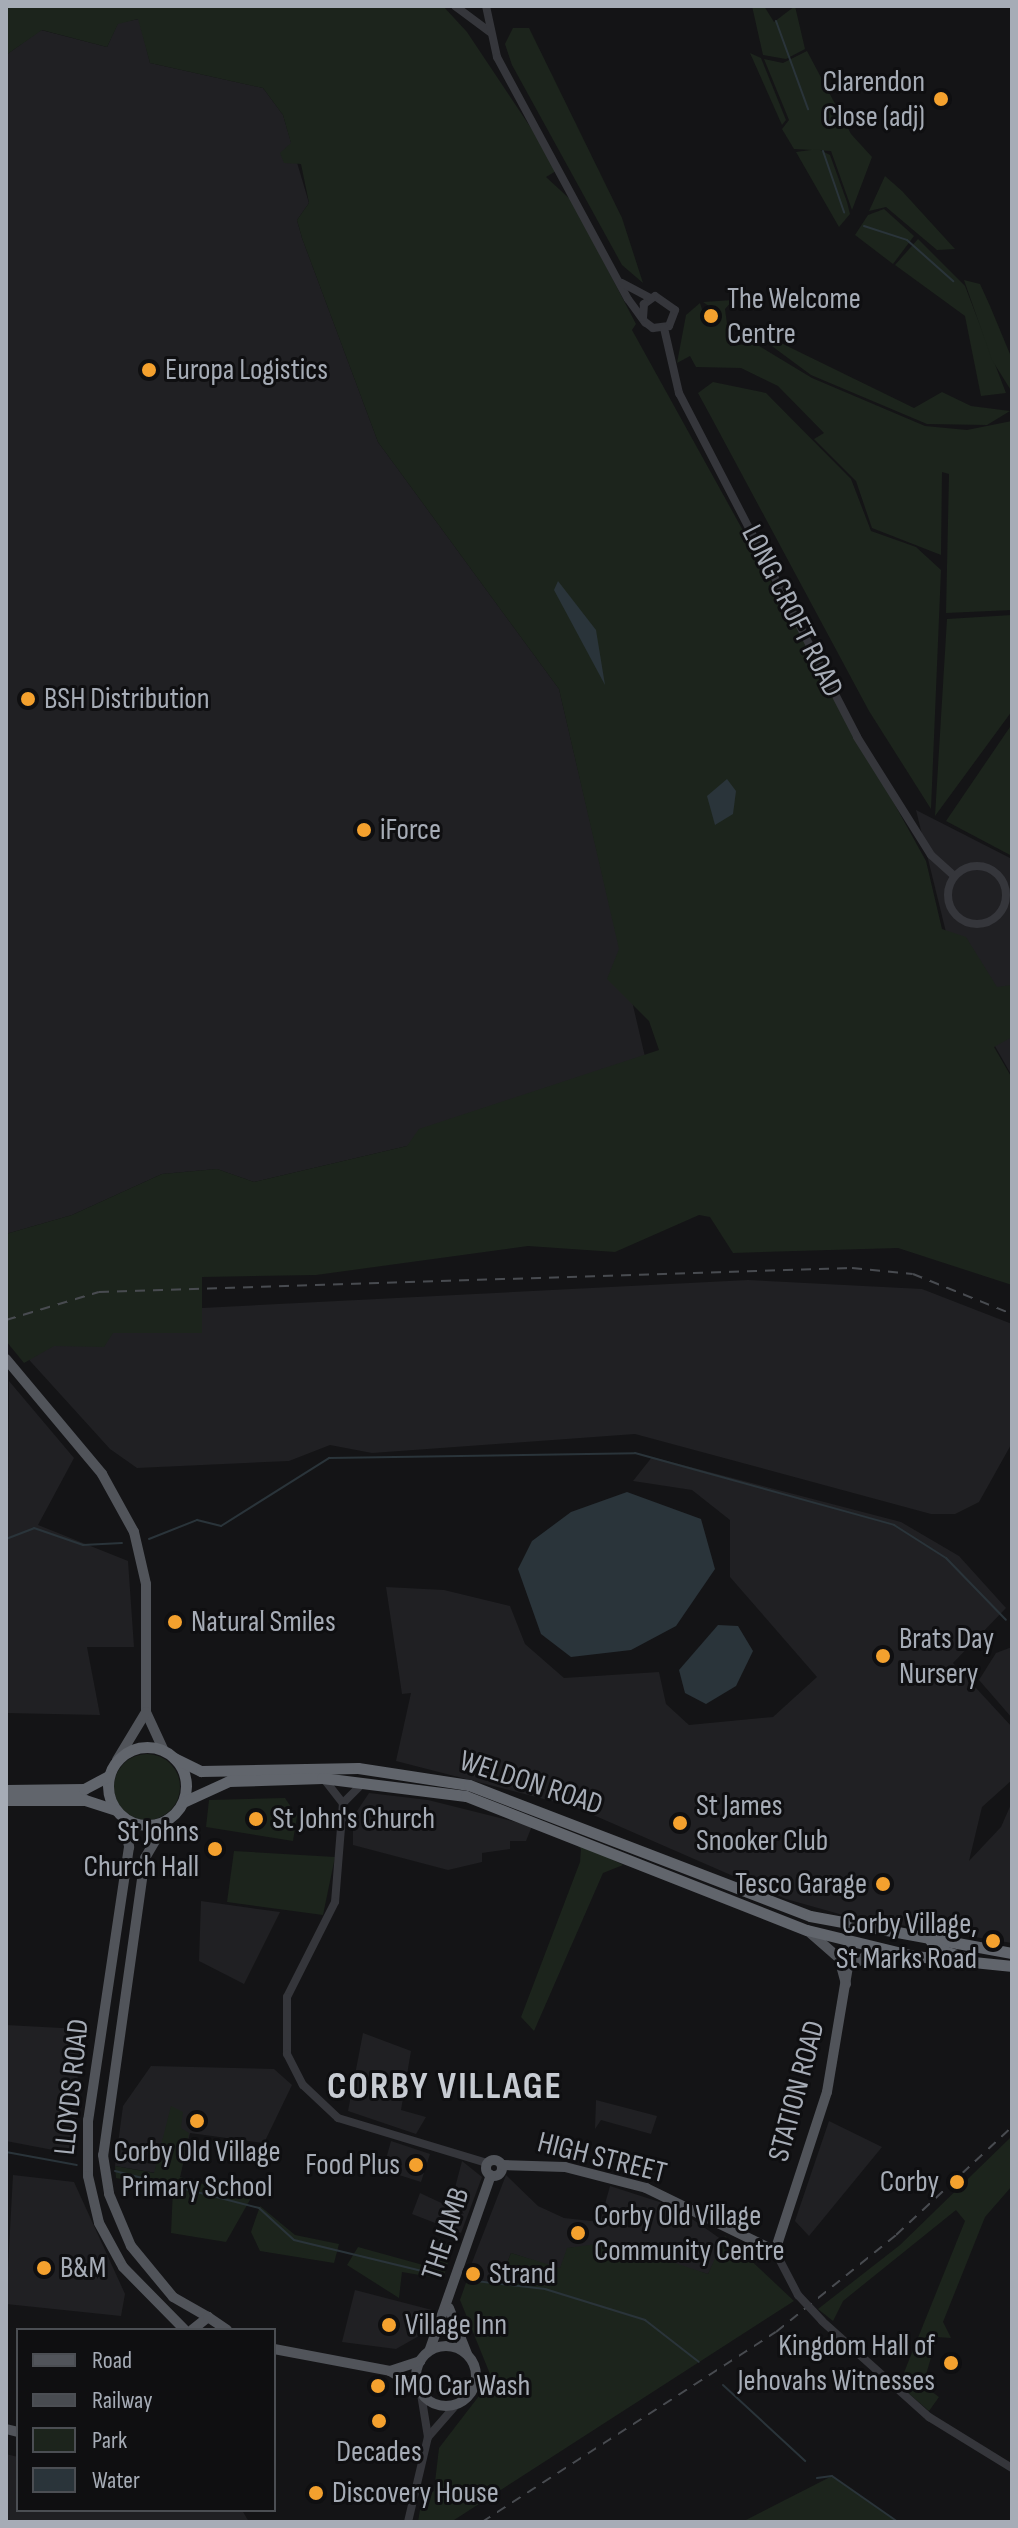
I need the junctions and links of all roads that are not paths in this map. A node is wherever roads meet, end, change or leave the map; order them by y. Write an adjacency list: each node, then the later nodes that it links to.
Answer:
1 (455, 6): 3 (street)
2 (485, 6): 3 (street); 4 (street)
3 (470, 13): 4 (street)
4 (490, 32): 5 (street)
5 (622, 283): 6 (street); 7 (street)
6 (650, 298): 7 (street); 8 (street, LONG CROFT ROAD)
7 (643, 318): 8 (street)
8 (664, 328): 9 (street, LONG CROFT ROAD)
9 (954, 876): 10 (street); 10 (street)
10 (1009, 891)
11 (6, 1359): 12 (main road)
12 (146, 1712): 13 (main road); 14 (main road)
13 (169, 1754): 14 (highway); 20 (highway); 24 (highway, WELDON ROAD)
14 (117, 1760): 15 (highway)
15 (108, 1776): 18 (highway); 22 (highway)
16 (322, 1778): 17 (highway, WELDON ROAD); 20 (highway, WELDON ROAD); 21 (street)
17 (369, 1781): 21 (street); 25 (highway, WELDON ROAD)
18 (6, 1790)
19 (6, 1800): 22 (highway)
20 (183, 1802): 23 (highway)
21 (343, 1803): 35 (street)
22 (119, 1814): 23 (highway); 41 (main road, LLOYDS ROAD)
23 (168, 1819): 40 (main road, LLOYDS ROAD)
24 (810, 1916): 26 (highway, WELDON ROAD); 27 (highway)
25 (807, 1930): 27 (highway, WELDON ROAD); 34 (main road, STATION ROAD)
26 (929, 1938): 29 (highway, WELDON ROAD); 30 (highway); 31 (highway)
27 (852, 1943): 28 (highway, WELDON ROAD); 32 (main road, STATION ROAD)
28 (876, 1949): 30 (highway, WELDON ROAD); 32 (main road)
29 (1012, 1953)
30 (914, 1956): 31 (highway, WELDON ROAD)
31 (963, 1957): 33 (highway)
32 (854, 1964): 34 (main road, STATION ROAD)
33 (1012, 1966)
34 (847, 1990): 38 (main road, STATION ROAD)
35 (487, 2163): 36 (main road, HIGH STREET); 37 (main road)
36 (502, 2165): 37 (main road); 38 (main road, HIGH STREET)
37 (491, 2175): 39 (main road, THE JAMB)
38 (775, 2251): 52 (street, bridge)
39 (449, 2308): 45 (main road, THE JAMB); 46 (main road, THE JAMB)
40 (208, 2317): 42 (main road); 43 (main road, LLOYDS ROAD)
41 (183, 2328)
42 (194, 2328)
43 (224, 2328)
44 (276, 2349): 48 (main road)
45 (428, 2351): 46 (main road); 47 (main road)
46 (467, 2354): 50 (main road)
47 (420, 2361): 48 (main road); 49 (main road)
48 (390, 2371): 49 (main road)
49 (420, 2391): 50 (main road); 51 (street)
50 (456, 2405): 51 (street)
51 (428, 2437): 53 (street)
52 (1012, 2468)
53 (408, 2522)

